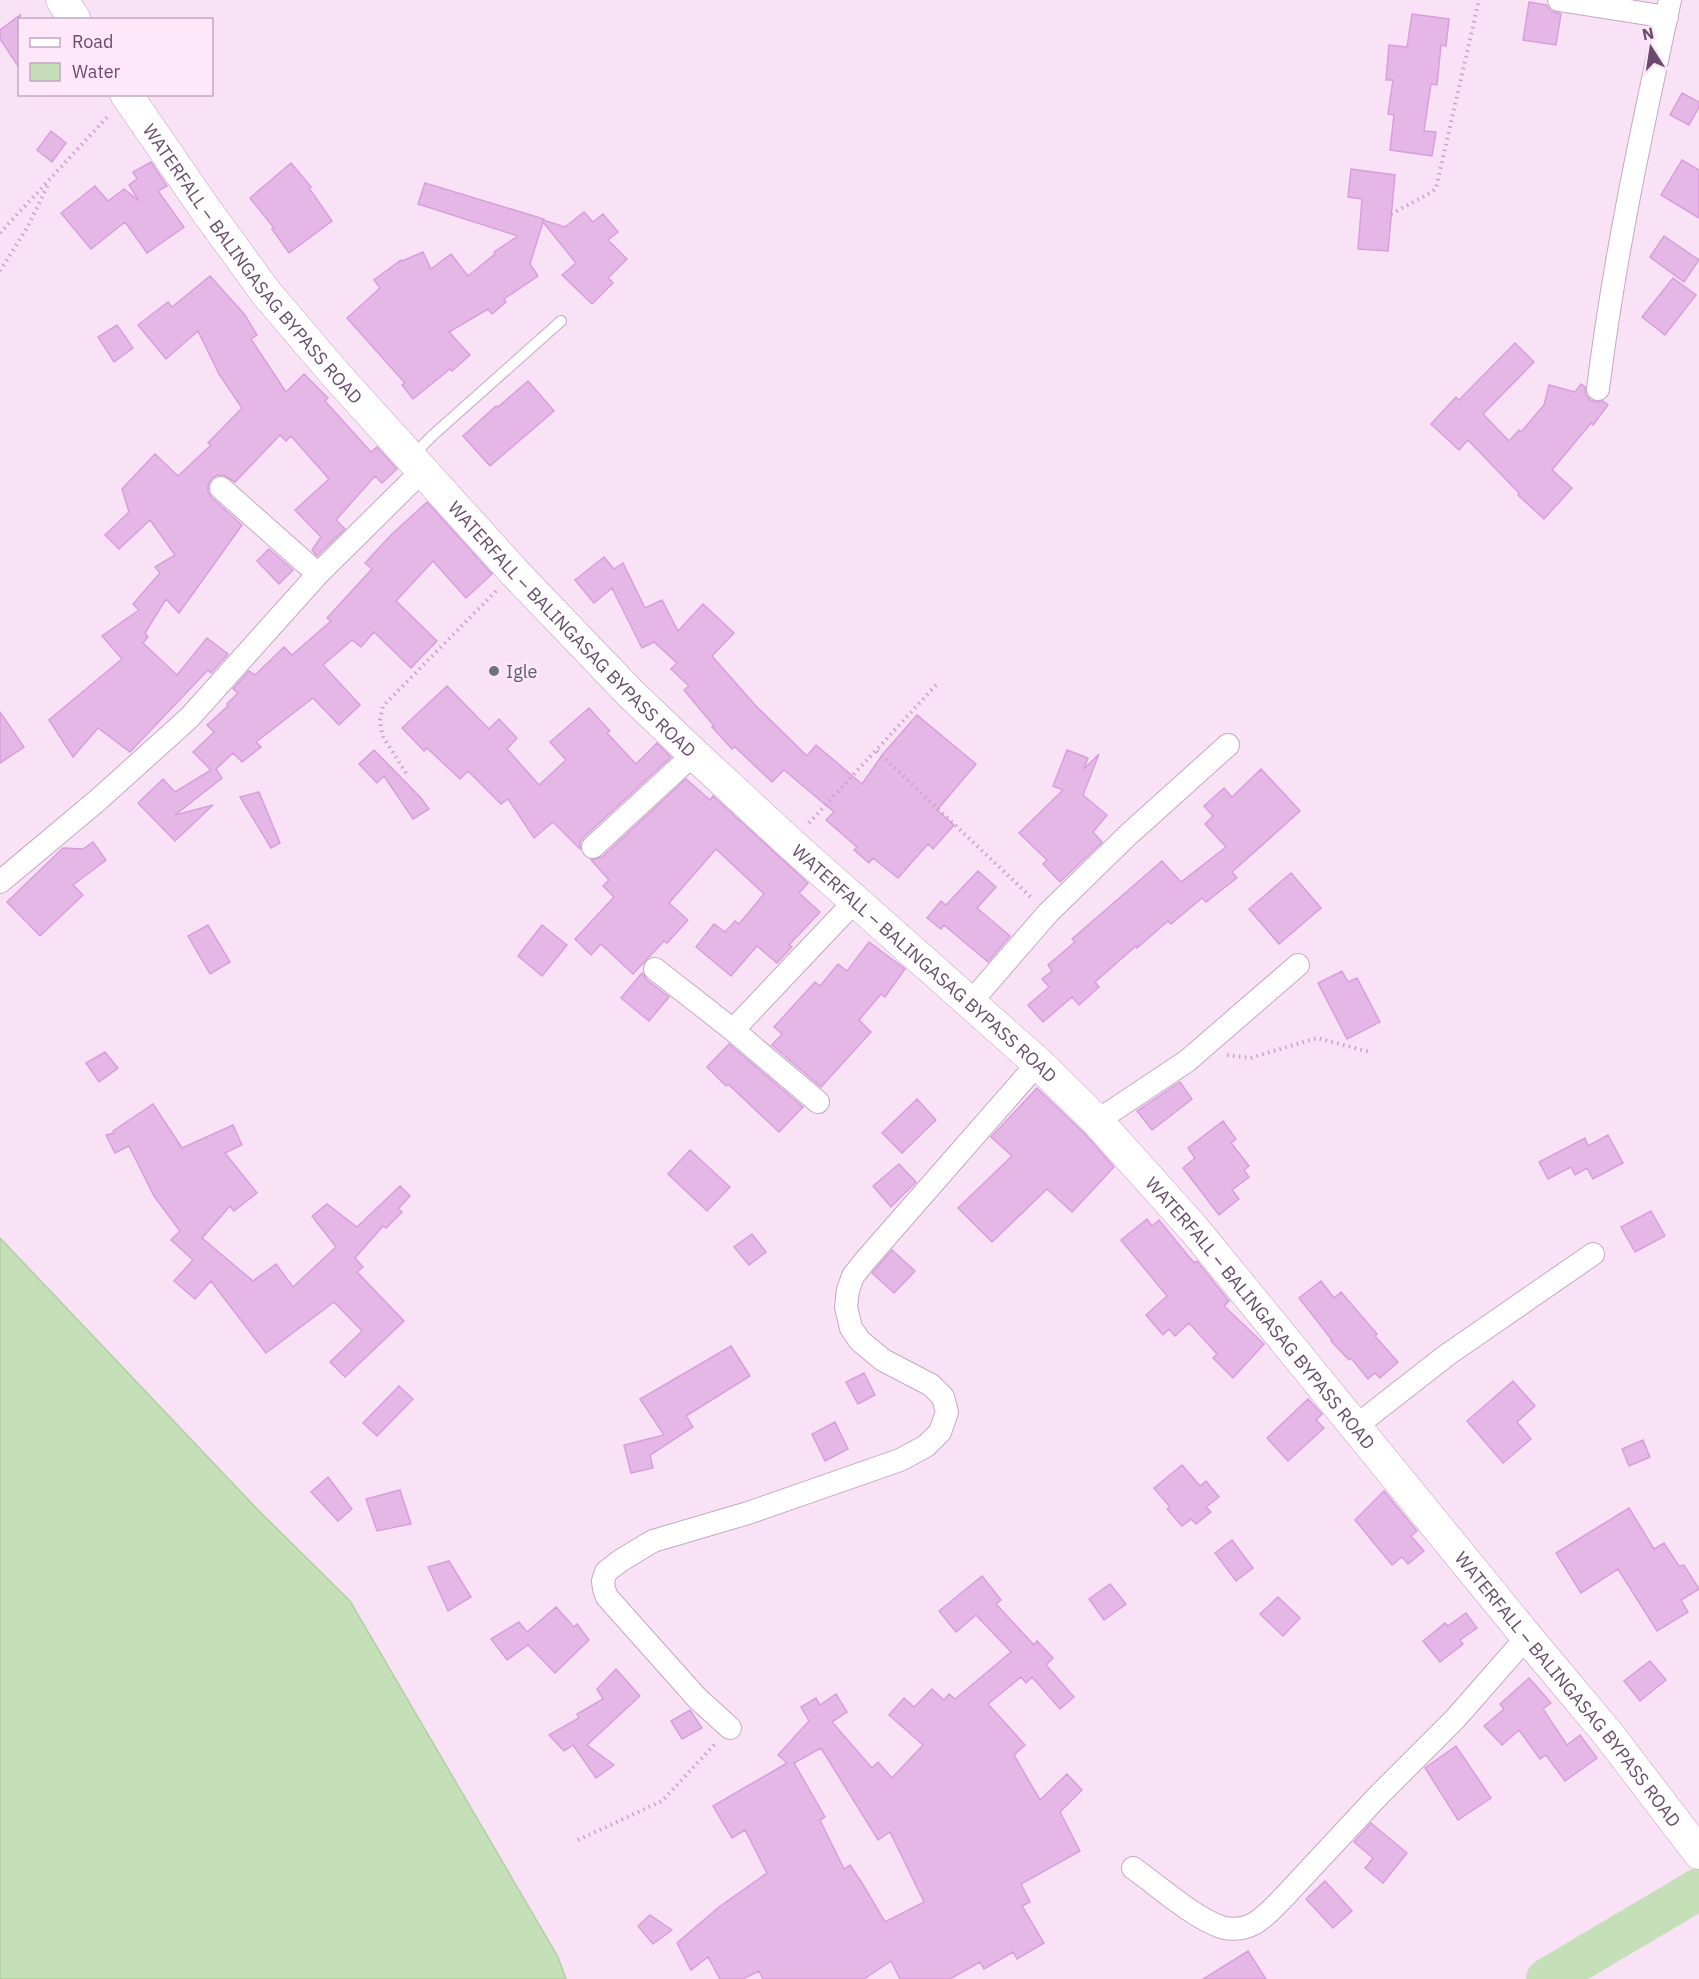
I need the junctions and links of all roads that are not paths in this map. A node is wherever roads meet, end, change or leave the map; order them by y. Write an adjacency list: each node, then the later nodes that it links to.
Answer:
1 (62, 0): 4 (main road)
2 (1559, 0): 3 (street)
3 (1669, 9): 7 (street)
4 (74, 18)
5 (127, 96): 8 (main road, WATERFALL ‒ BALINGASAG BYPASS ROAD)
6 (561, 321): 8 (lane)
7 (1599, 389)
8 (416, 465): 10 (street); 12 (main road, WATERFALL ‒ BALINGASAG BYPASS ROAD)
9 (221, 488): 10 (street)
10 (318, 574): 14 (street)
11 (1227, 745): 18 (street)
12 (694, 754): 13 (street); 15 (main road, WATERFALL ‒ BALINGASAG BYPASS ROAD)
13 (593, 847)
14 (0, 882)
15 (855, 901): 18 (main road, WATERFALL ‒ BALINGASAG BYPASS ROAD); 19 (street)
16 (1298, 965): 22 (street)
17 (654, 969): 19 (street)
18 (971, 1002): 20 (main road, WATERFALL ‒ BALINGASAG BYPASS ROAD)
19 (733, 1030): 21 (street)
20 (1038, 1063): 22 (main road, WATERFALL ‒ BALINGASAG BYPASS ROAD); 26 (street)
21 (818, 1102)
22 (1097, 1121): 24 (main road, WATERFALL ‒ BALINGASAG BYPASS ROAD)
23 (1593, 1254): 24 (street)
24 (1356, 1426): 25 (main road, WATERFALL ‒ BALINGASAG BYPASS ROAD)
25 (1527, 1637): 27 (main road, WATERFALL ‒ BALINGASAG BYPASS ROAD); 28 (street)
26 (730, 1728)
27 (1690, 1842)
28 (1133, 1868)

